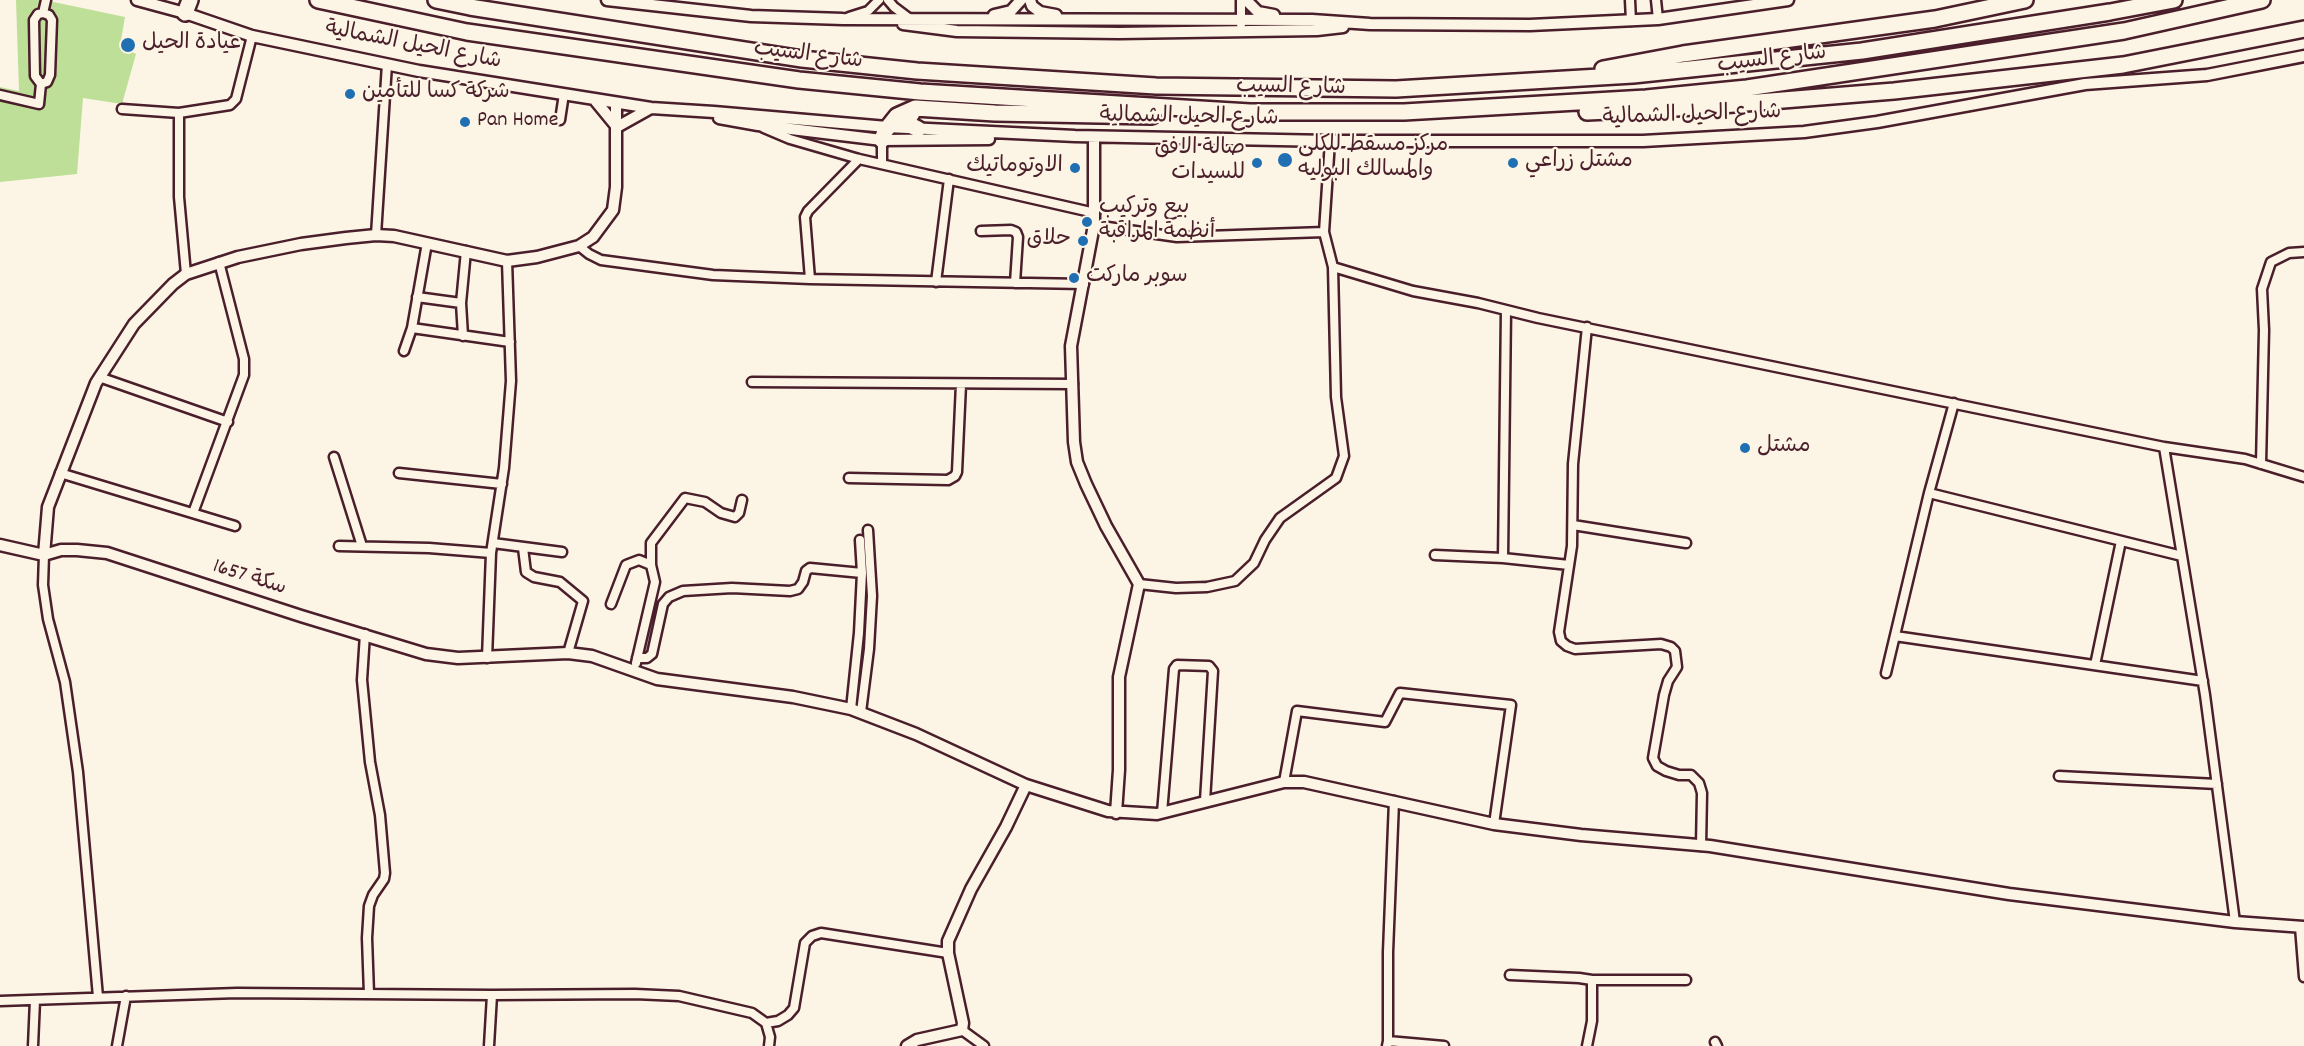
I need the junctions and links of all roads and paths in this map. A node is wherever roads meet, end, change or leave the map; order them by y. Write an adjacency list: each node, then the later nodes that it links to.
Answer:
1 (46, 0): 20 (street)
2 (137, 0): 19 (street, شارع الحيل الشمالية)
3 (318, 0): 45 (highway, شارع السيب)
4 (436, 0): 35 (highway, شارع السيب)
5 (607, 0): 6 (street)
6 (614, 0): 21 (street)
7 (881, 0): 21 (street); 24 (street)
8 (888, 0): 22 (street)
9 (1021, 0): 25 (street)
10 (1030, 0): 26 (street)
11 (1242, 0): 30 (street)
12 (1246, 0): 27 (street)
13 (1630, 0): 28 (street)
14 (1656, 0): 23 (street)
15 (1788, 0): 23 (street)
16 (2025, 0): 35 (highway)
17 (2174, 0): 35 (highway, شارع السيب)
18 (2262, 0): 46 (highway, شارع السيب)
19 (187, 6): 32 (street, شارع الحيل الشمالية)
20 (43, 13): 36 (street); 36 (street)
21 (843, 19): 24 (street)
22 (910, 19): 24 (street); 25 (street)
23 (1658, 19): 28 (street)
24 (882, 20): 30 (street)
25 (976, 20): 26 (street)
26 (1172, 20): 30 (street)
27 (1312, 20): 29 (street); 30 (street)
28 (1631, 21): 29 (street)
29 (1370, 24): 30 (street)
30 (1241, 26)
31 (2304, 29): 46 (highway)
32 (252, 36): 34 (street, شارع الحيل الشمالية); 47 (street)
33 (2304, 56): 55 (street, شارع الحيل الشمالية)
34 (387, 64): 37 (street, شارع الحيل الشمالية); 63 (street)
35 (1547, 80)
36 (41, 84): 38 (street)
37 (564, 94): 39 (street, شارع الحيل الشمالية); 48 (street)
38 (0, 95)
39 (594, 99): 40 (street, شارع الحيل الشمالية); 50 (street)
40 (620, 103): 41 (street, شارع الحيل الشمالية); 50 (street)
41 (651, 108): 44 (street, شارع الحيل الشمالية); 50 (street)
42 (915, 108): 45 (highway); 51 (highway); 52 (highway)
43 (122, 109): 47 (street)
44 (686, 111): 49 (street, شارع الحيل الشمالية); 52 (street, شارع الحيل الشمالية)
45 (1250, 112): 46 (highway, شارع السيب)
46 (1404, 112)
47 (179, 113): 71 (street)
48 (560, 120)
49 (758, 125): 52 (street, شارع الحيل الشمالية); 56 (street)
50 (617, 127): 65 (street)
51 (918, 129): 52 (street, شارع الحيل الشمالية); 53 (street, شارع الحيل الشمالية)
52 (885, 133): 53 (street, شارع الحيل الشمالية); 57 (street)
53 (1075, 136): 54 (street, شارع الحيل الشمالية)
54 (1094, 137): 55 (street, شارع الحيل الشمالية); 59 (street)
55 (1330, 141): 62 (street)
56 (859, 159): 57 (street); 72 (street)
57 (882, 164): 58 (street)
58 (950, 179): 59 (street); 73 (street)
59 (1095, 213): 60 (street)
60 (1094, 225): 62 (street); 75 (street)
61 (981, 231): 74 (street)
62 (1324, 232): 70 (street)
63 (376, 236): 64 (street); 69 (street)
64 (427, 243): 66 (street); 76 (street)
65 (579, 246): 68 (street); 72 (street)
66 (466, 251): 68 (street); 77 (street)
67 (2304, 252): 92 (street)
68 (507, 261): 82 (street)
69 (219, 262): 71 (street); 89 (street)
70 (1333, 267): 78 (street); 121 (street)
71 (186, 274): 84 (street)
72 (810, 279): 73 (street)
73 (936, 282): 74 (street)
74 (1015, 283): 75 (street)
75 (1084, 284): 87 (street)
76 (417, 297): 77 (street); 80 (street)
77 (461, 303): 81 (street)
78 (1506, 310): 79 (street); 117 (street)
79 (1587, 327): 88 (street); 101 (street)
80 (411, 328): 81 (street); 83 (street)
81 (463, 336): 82 (street)
82 (510, 342): 97 (street)
83 (404, 351)
84 (99, 377): 89 (street); 93 (street)
85 (752, 382): 86 (street)
86 (961, 384): 87 (street); 96 (street)
87 (1072, 384): 121 (street)
88 (1953, 403): 90 (street); 98 (street)
89 (228, 422): 100 (street)
90 (2164, 447): 92 (street); 116 (street)
91 (334, 457): 110 (street)
92 (2261, 464): 95 (street)
93 (60, 473): 100 (street); 114 (street)
94 (399, 473): 97 (street)
95 (2304, 477)
96 (849, 478)
97 (501, 484): 106 (street)
98 (1929, 493): 105 (street); 124 (street)
99 (742, 500): 118 (street)
100 (194, 513): 102 (street)
101 (1573, 525): 107 (street); 119 (street)
102 (235, 526)
103 (868, 530): 132 (street)
104 (860, 540): 120 (street)
105 (2121, 541): 116 (street); 128 (street)
106 (493, 543): 111 (street); 113 (street)
107 (1686, 543)
108 (0, 545): 114 (street, سكة 1657)
109 (339, 546): 110 (street)
110 (362, 546): 113 (street)
111 (523, 548): 112 (street); 125 (street)
112 (562, 552)
113 (491, 553): 126 (street)
114 (44, 555): 123 (street, سكة 1657); 153 (street)
115 (1436, 555): 117 (street)
116 (2182, 556): 131 (street)
117 (1503, 558): 119 (street)
118 (651, 565): 122 (street); 127 (street)
119 (1569, 565): 142 (street)
120 (862, 573): 127 (street); 132 (street)
121 (1139, 584): 139 (street)
122 (611, 604)
123 (365, 634): 126 (street, سكة 1657); 150 (street)
124 (1895, 636): 128 (street); 130 (street)
125 (568, 653): 126 (street, سكة 1657); 129 (street, سكة 1657)
126 (487, 658)
127 (637, 658): 129 (street)
128 (2095, 665): 131 (street)
129 (634, 672): 132 (street, سكة 1657)
130 (1886, 673)
131 (2203, 681): 135 (street)
132 (856, 711): 136 (street, سكة 1657)
133 (2059, 776): 135 (street)
134 (1284, 782): 137 (street, سكة 1657); 138 (street, سكة 1657); 141 (street)
135 (2217, 784): 143 (street)
136 (1026, 785): 139 (street, سكة 1657); 145 (street)
137 (1205, 801): 140 (street, سكة 1657); 140 (street)
138 (1394, 801): 141 (street, سكة 1657); 158 (street)
139 (1116, 813): 140 (street, سكة 1657)
140 (1162, 813)
141 (1494, 824): 142 (street, سكة 1657)
142 (1701, 846): 143 (street, سكة 1657)
143 (2235, 922): 144 (street, سكة 1657)
144 (2302, 927): 147 (street)
145 (948, 953): 156 (street); 157 (street)
146 (1510, 975): 148 (street)
147 (2304, 978)
148 (1592, 980): 149 (street); 166 (street)
149 (1686, 980)
150 (369, 994): 151 (street); 152 (street)
151 (492, 995): 156 (street); 161 (street)
152 (126, 996): 153 (street); 160 (street)
153 (98, 997): 154 (street)
154 (35, 1000): 155 (street); 159 (street)
155 (0, 1001)
156 (766, 1023): 162 (street)
157 (962, 1030): 163 (street); 164 (street)
158 (1388, 1044): 165 (street)
159 (33, 1046)
160 (117, 1046)
161 (489, 1046)
162 (769, 1046)
163 (907, 1046)
164 (984, 1046)
165 (1444, 1046)
166 (1587, 1046)

